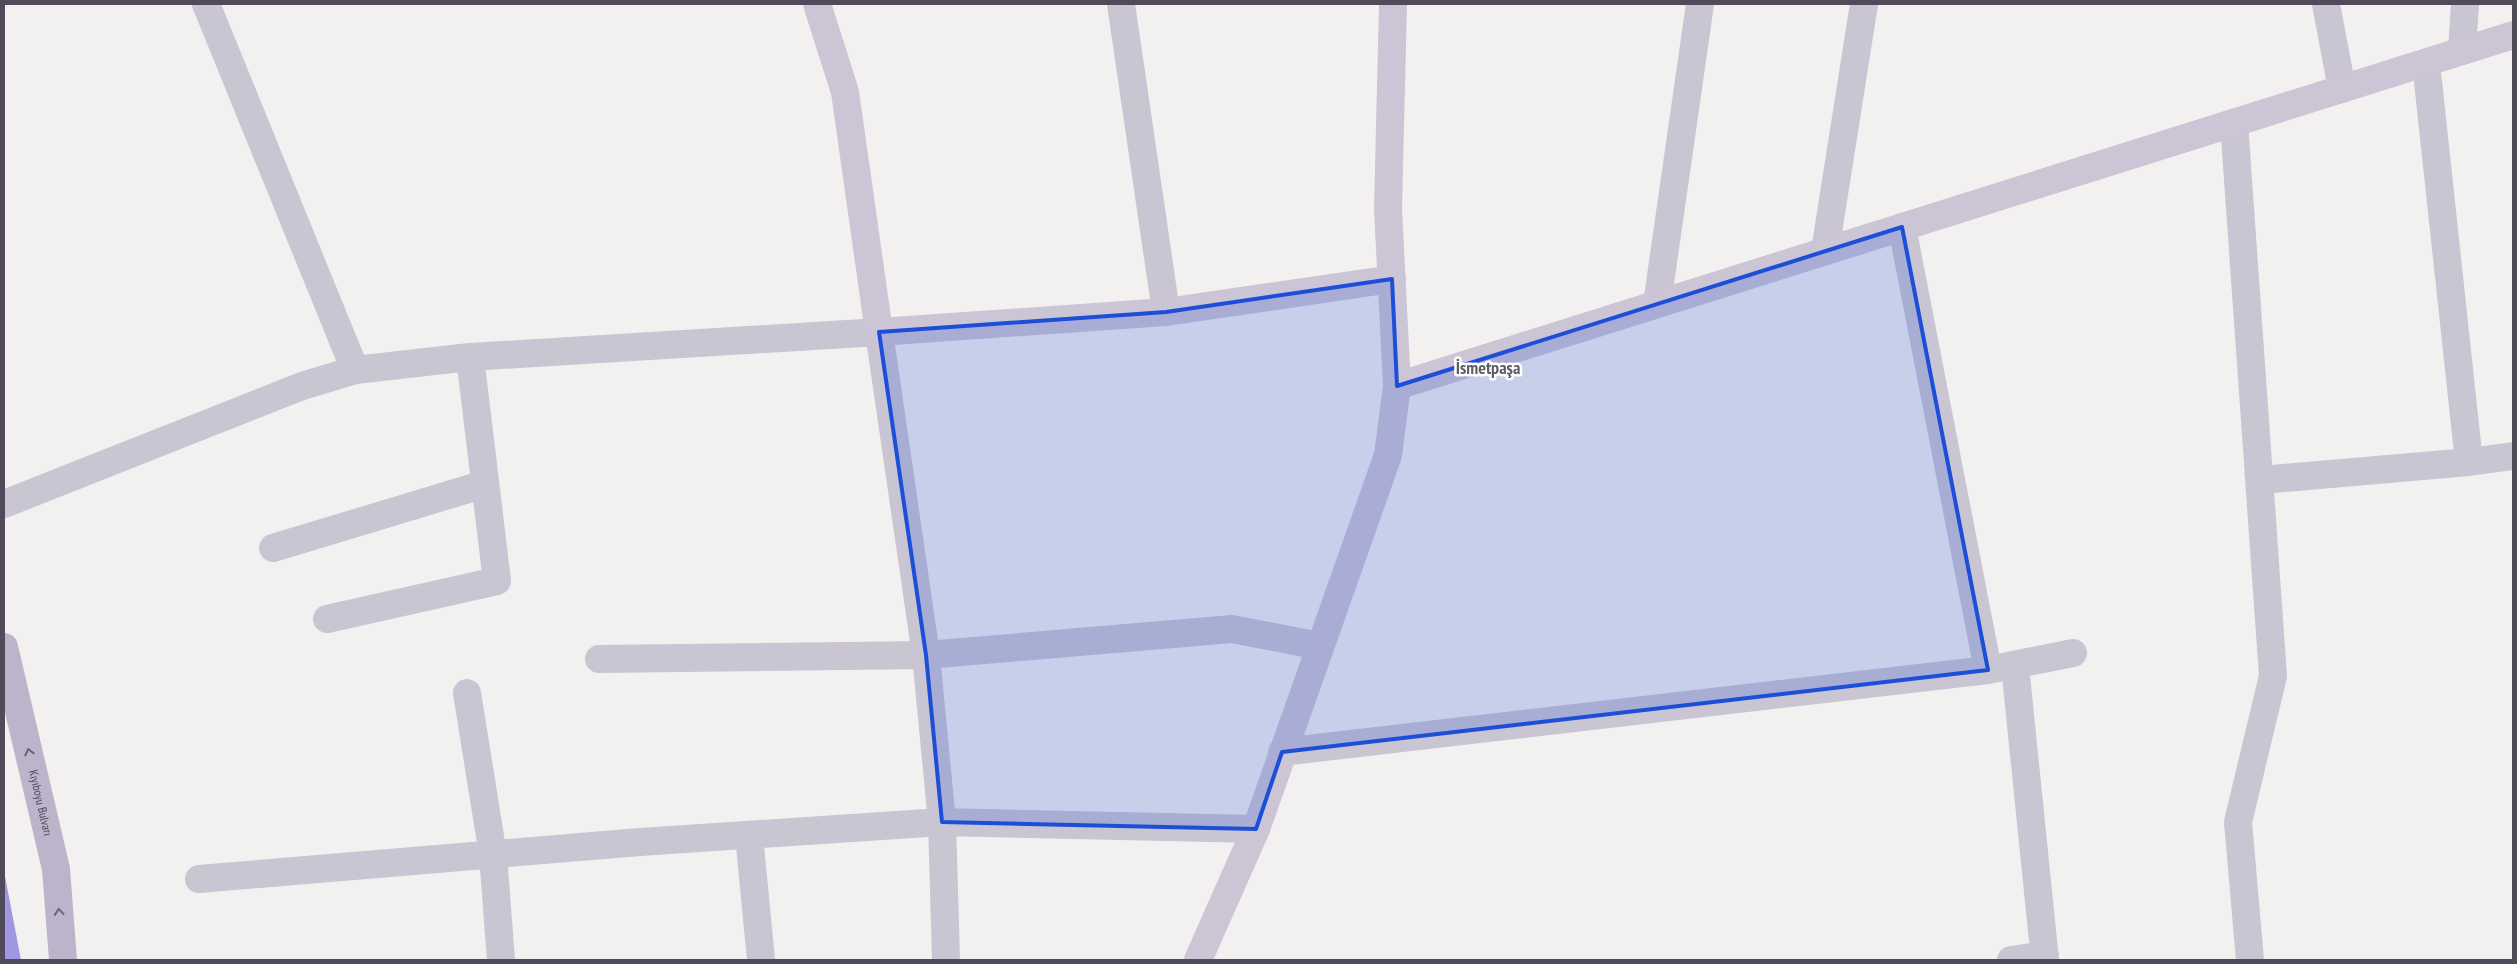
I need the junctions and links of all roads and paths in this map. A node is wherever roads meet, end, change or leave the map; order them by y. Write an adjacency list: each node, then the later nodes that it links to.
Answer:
1 (206, 4): 21 (street)
2 (817, 4): 19 (main road)
3 (1121, 4): 18 (street)
4 (1393, 4): 16 (main road)
5 (1700, 4): 17 (street)
6 (1864, 4): 15 (street)
7 (2326, 4): 12 (street)
8 (2465, 4): 10 (street)
9 (2513, 35): 10 (main road)
10 (2462, 52): 11 (main road)
11 (2426, 63): 12 (main road); 24 (street)
12 (2342, 89): 13 (main road)
13 (2234, 123): 14 (main road); 25 (street)
14 (1902, 227): 15 (main road); 36 (street)
15 (1825, 251): 17 (main road)
16 (1392, 279): 18 (main road); 22 (main road)
17 (1658, 304): 22 (main road)
18 (1166, 312): 19 (main road)
19 (879, 332): 20 (street); 33 (street)
20 (470, 357): 21 (street); 26 (street)
21 (356, 370): 27 (street)
22 (1397, 386): 30 (main road)
23 (2513, 456): 24 (street)
24 (2468, 462): 25 (street)
25 (2261, 480): 51 (street)
26 (486, 484): 28 (street); 29 (street)
27 (4, 504)
28 (273, 548)
29 (327, 620)
30 (1320, 646): 33 (street); 38 (main road)
31 (4, 647): 45 (main road, Kıyıboyu Bulvarı, one-way to 31)
32 (2073, 653): 35 (street)
33 (926, 655): 34 (street); 39 (street)
34 (599, 659)
35 (2015, 666): 36 (street); 44 (street)
36 (1988, 670): 38 (street)
37 (467, 693): 42 (street)
38 (1282, 752): 40 (main road)
39 (942, 822): 40 (street); 41 (street); 48 (street)
40 (1256, 829): 49 (main road)
41 (749, 835): 42 (street); 47 (street)
42 (493, 855): 43 (street); 46 (street)
43 (199, 879)
44 (2045, 958): 50 (street)
45 (63, 960)
46 (501, 960)
47 (762, 960)
48 (946, 960)
49 (1198, 960)
50 (2011, 960)
51 (2250, 960)

